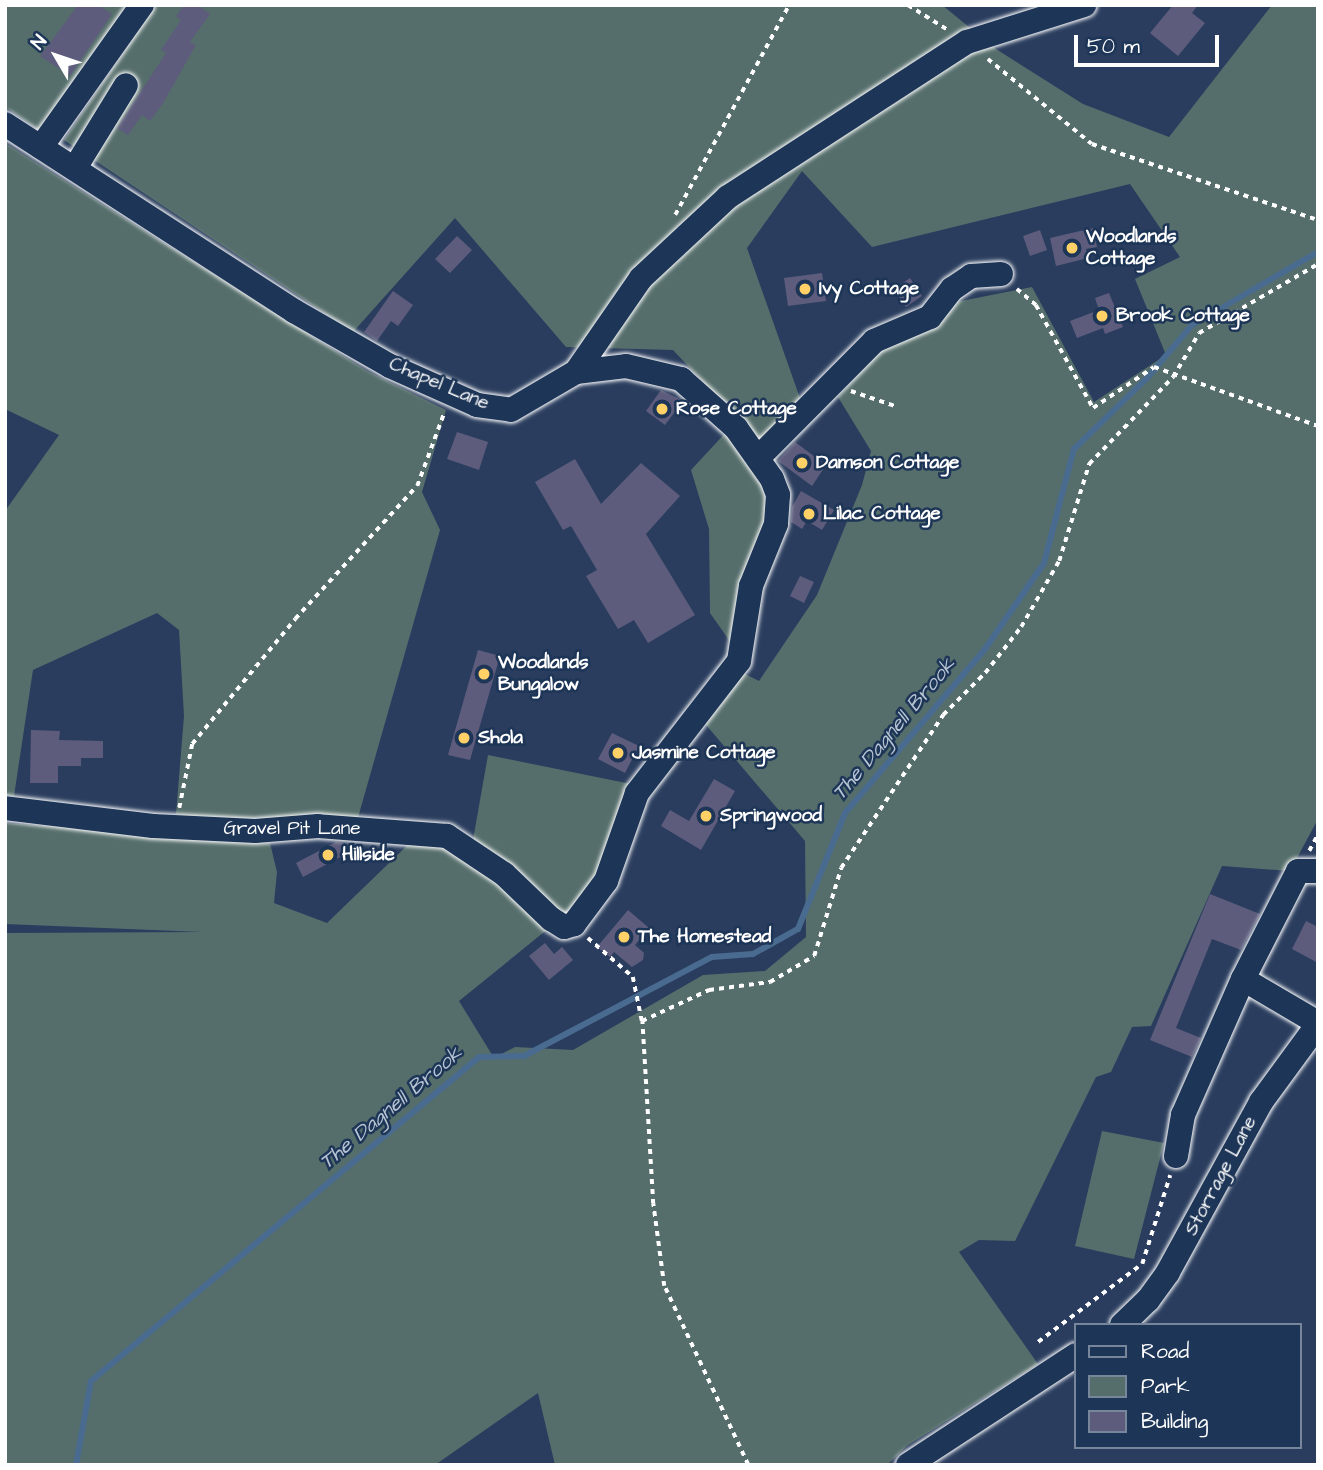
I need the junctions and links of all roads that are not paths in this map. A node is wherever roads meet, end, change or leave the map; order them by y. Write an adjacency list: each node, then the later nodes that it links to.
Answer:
1 (142, 5): 5 (street)
2 (1084, 5): 8 (street)
3 (126, 85): 6 (street)
4 (5, 124): 5 (street, Chapel Lane)
5 (41, 147): 6 (street, Chapel Lane)
6 (75, 168): 8 (street, Chapel Lane)
7 (1001, 274): 9 (street)
8 (576, 372): 9 (street, Chapel Lane)
9 (758, 458): 12 (street, Chapel Lane)
10 (5, 808): 12 (street, Gravel Pit Lane)
11 (1318, 871): 13 (street)
12 (563, 921)
13 (1243, 979): 14 (street); 15 (street)
14 (1318, 1024): 16 (street, Storrage Lane)
15 (1176, 1156)
16 (1124, 1323)
17 (1074, 1356): 18 (street)
18 (908, 1465)

